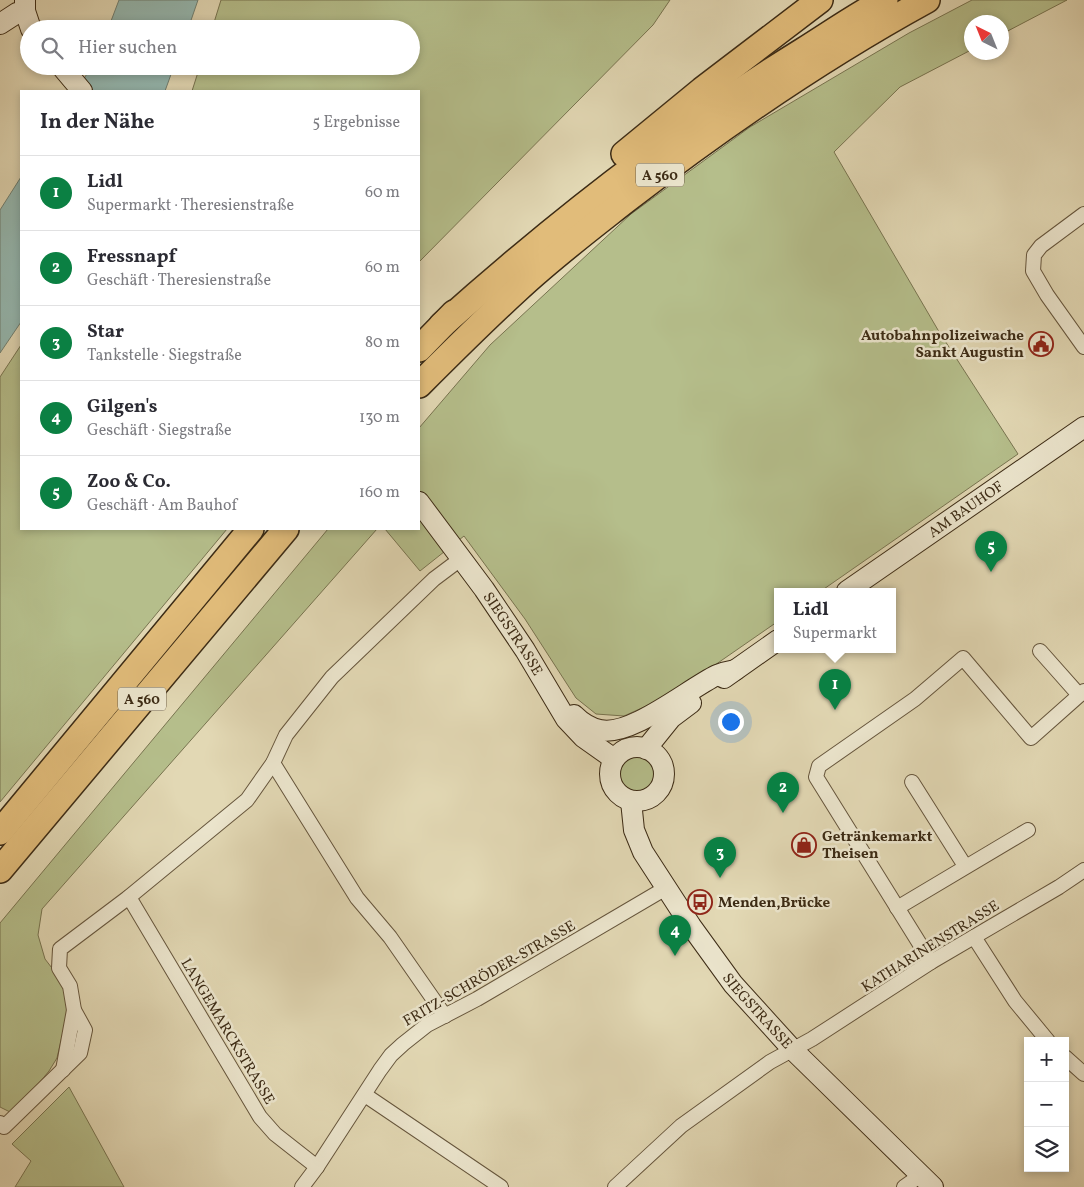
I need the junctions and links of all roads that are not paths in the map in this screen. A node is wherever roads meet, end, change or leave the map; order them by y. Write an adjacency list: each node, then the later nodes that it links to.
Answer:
1 (820, 0): 9 (highway)
2 (885, 0): 9 (highway, A 560)
3 (927, 0): 12 (highway, A 560)
4 (27, 13): 5 (main road)
5 (0, 24)
6 (69, 75): 7 (main road)
7 (81, 90)
8 (1084, 214): 10 (street)
9 (442, 325): 11 (highway, A 560)
10 (1084, 346)
11 (420, 348)
12 (420, 384)
13 (1084, 427): 18 (main road, AM BAUHOF)
14 (420, 503): 17 (main road, SIEGSTRASSE)
15 (250, 530): 30 (highway, A 560)
16 (285, 530): 32 (highway, A 560)
17 (462, 558): 23 (main road, SIEGSTRASSE); 26 (street)
18 (850, 588)
19 (774, 643): 21 (main road)
20 (1040, 651): 22 (street)
21 (735, 670): 23 (main road); 24 (main road)
22 (1082, 693): 36 (street)
23 (554, 697): 25 (main road, SIEGSTRASSE)
24 (646, 748): 25 (main road); 28 (main road)
25 (614, 759): 28 (main road)
26 (273, 763): 35 (street); 39 (street)
27 (912, 782): 31 (street)
28 (631, 801): 34 (main road, SIEGSTRASSE)
29 (1028, 830): 31 (street)
30 (0, 832)
31 (965, 866): 36 (street)
32 (0, 870)
33 (1084, 870): 37 (street, KATHARINENSTRASSE)
34 (666, 888): 39 (street, FRITZ-SCHRÖDER-STRASSE); 41 (main road, SIEGSTRASSE)
35 (129, 898): 45 (street); 46 (street, LANGEMARCKSTRASSE)
36 (897, 908): 38 (street)
37 (974, 937): 38 (street, KATHARINENSTRASSE); 40 (street)
38 (931, 962): 41 (street, KATHARINENSTRASSE)
39 (445, 1016): 44 (street, FRITZ-SCHRÖDER-STRASSE)
40 (1045, 1037)
41 (792, 1049): 47 (main road, SIEGSTRASSE); 50 (street, KATHARINENSTRASSE)
42 (1069, 1061): 43 (street)
43 (1084, 1074)
44 (365, 1095): 46 (street, FRITZ-SCHRÖDER-STRASSE); 49 (street)
45 (0, 1123)
46 (318, 1167): 48 (street, FRITZ-SCHRÖDER-STRASSE)
47 (927, 1181): 51 (street)
48 (302, 1187)
49 (501, 1187)
50 (614, 1187)
51 (904, 1187)

